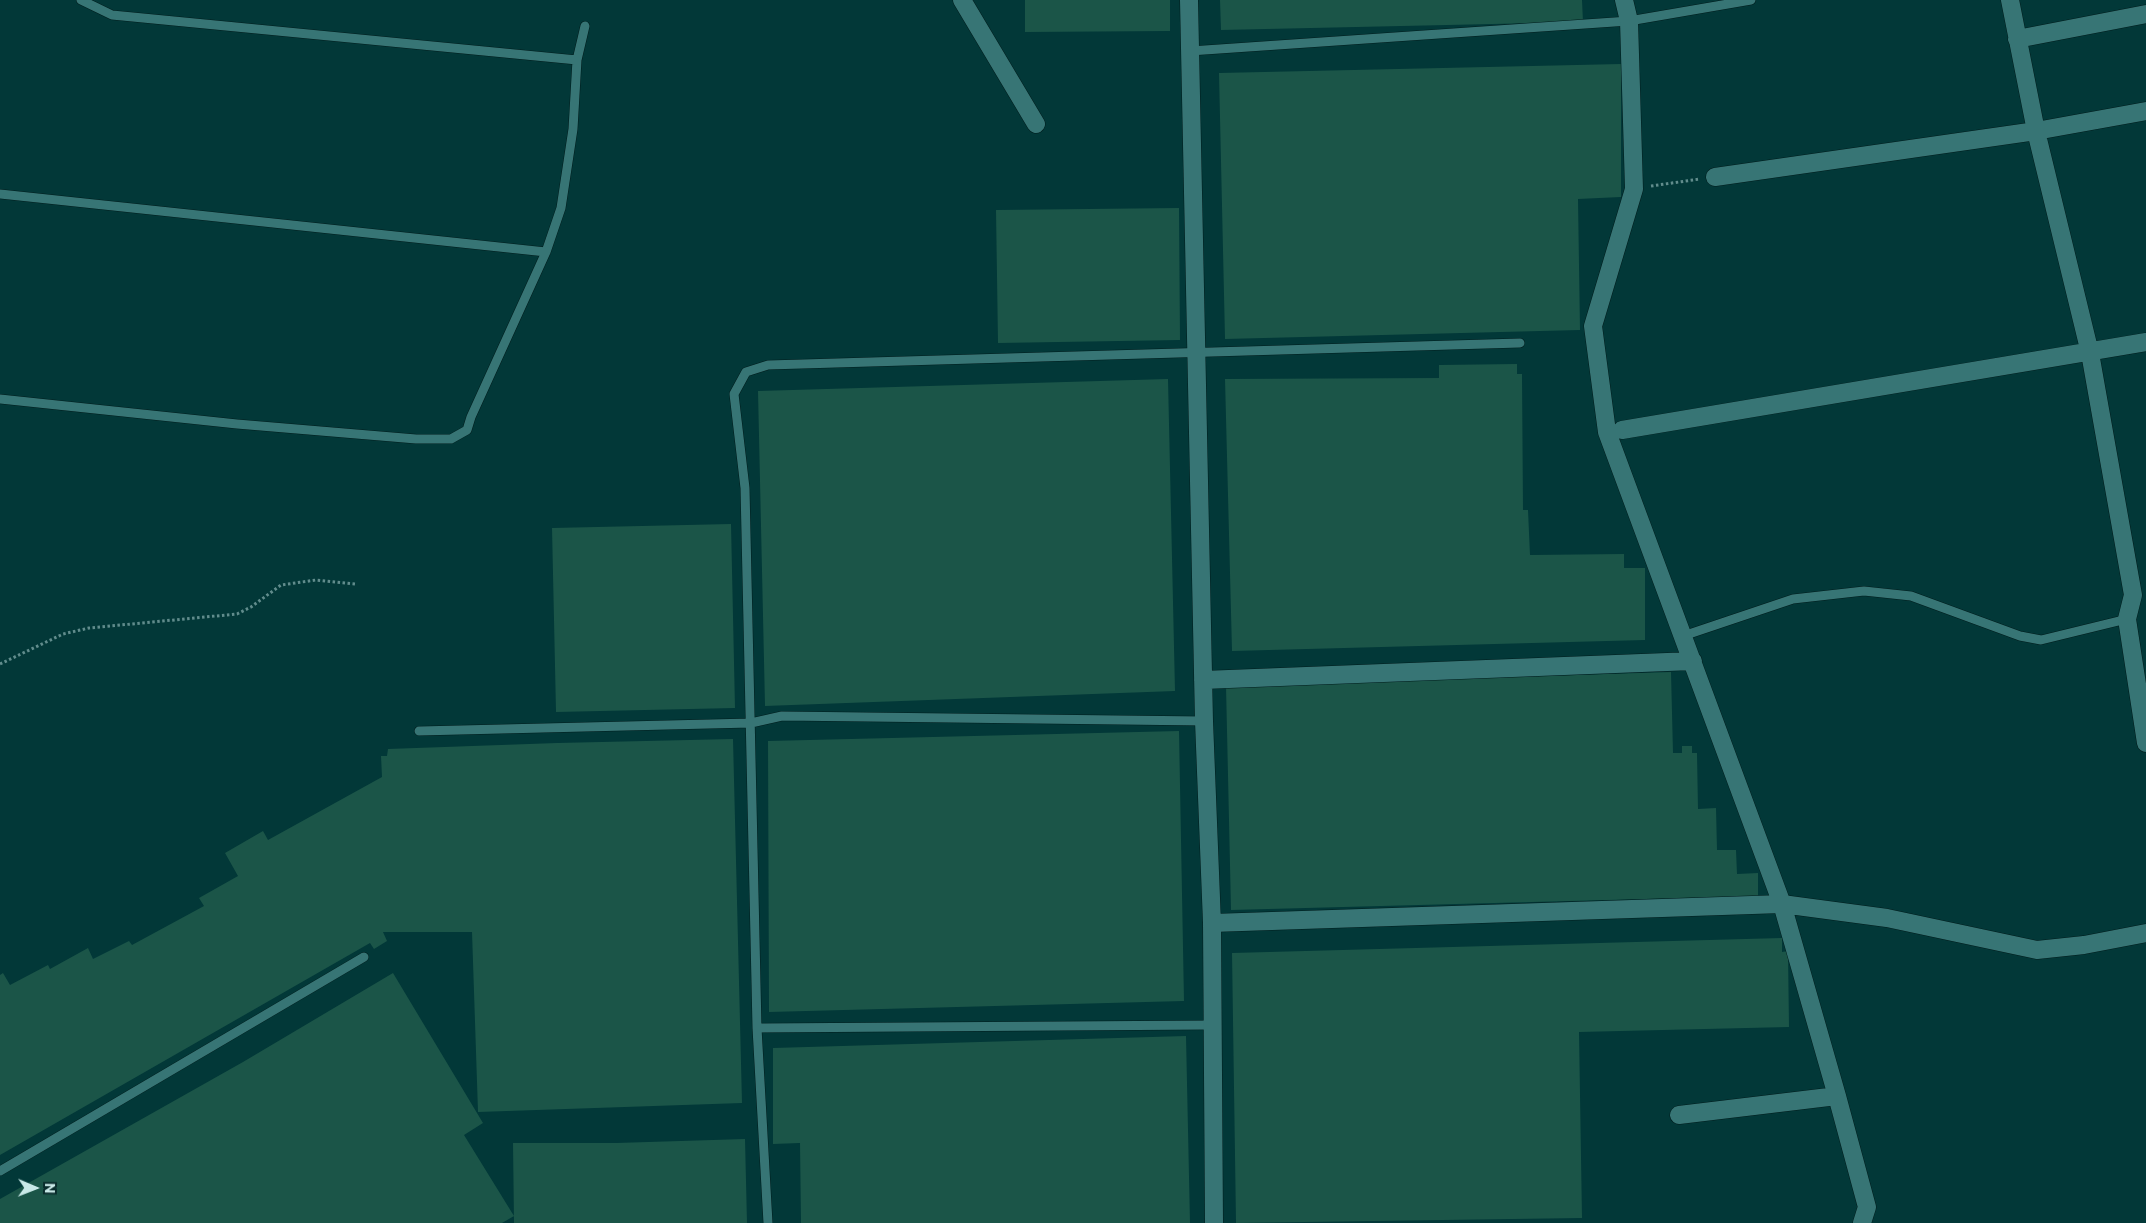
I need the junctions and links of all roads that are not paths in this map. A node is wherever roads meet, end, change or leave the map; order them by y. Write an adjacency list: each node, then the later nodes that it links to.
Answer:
1 (81, 0): 12 (lane)
2 (962, 0): 14 (street)
3 (1189, 0): 11 (street)
4 (1624, 0): 8 (street)
5 (1751, 0): 8 (lane)
6 (2010, 0): 10 (street)
7 (2146, 14): 10 (street)
8 (1629, 21): 11 (lane); 27 (street)
9 (586, 26): 12 (lane)
10 (2017, 39): 15 (street)
11 (1190, 51): 21 (street)
12 (578, 60): 18 (lane)
13 (2146, 110): 15 (street)
14 (1036, 124)
15 (2036, 131): 16 (street); 22 (street)
16 (1715, 177)
17 (0, 194): 18 (lane)
18 (546, 252): 23 (lane)
19 (2146, 342): 22 (street)
20 (1520, 343): 21 (lane)
21 (1195, 353): 29 (street); 31 (lane)
22 (2090, 353): 24 (street); 25 (street)
23 (0, 399)
24 (1622, 430)
25 (2139, 594): 26 (street)
26 (2127, 619): 27 (lane); 33 (street)
27 (1683, 636): 28 (street)
28 (1693, 661): 29 (street); 34 (street)
29 (1203, 680): 30 (street)
30 (1204, 721): 31 (lane); 35 (street)
31 (752, 723): 32 (lane); 39 (lane)
32 (419, 731)
33 (2146, 743)
34 (1782, 904): 35 (street); 36 (street); 40 (street)
35 (1212, 923): 38 (street)
36 (2146, 933)
37 (364, 957): 42 (lane)
38 (1213, 1025): 39 (lane); 44 (street)
39 (757, 1028): 43 (lane)
40 (1837, 1096): 41 (street); 45 (street)
41 (1679, 1115)
42 (0, 1171)
43 (768, 1223)
44 (1214, 1223)
45 (1862, 1223)

